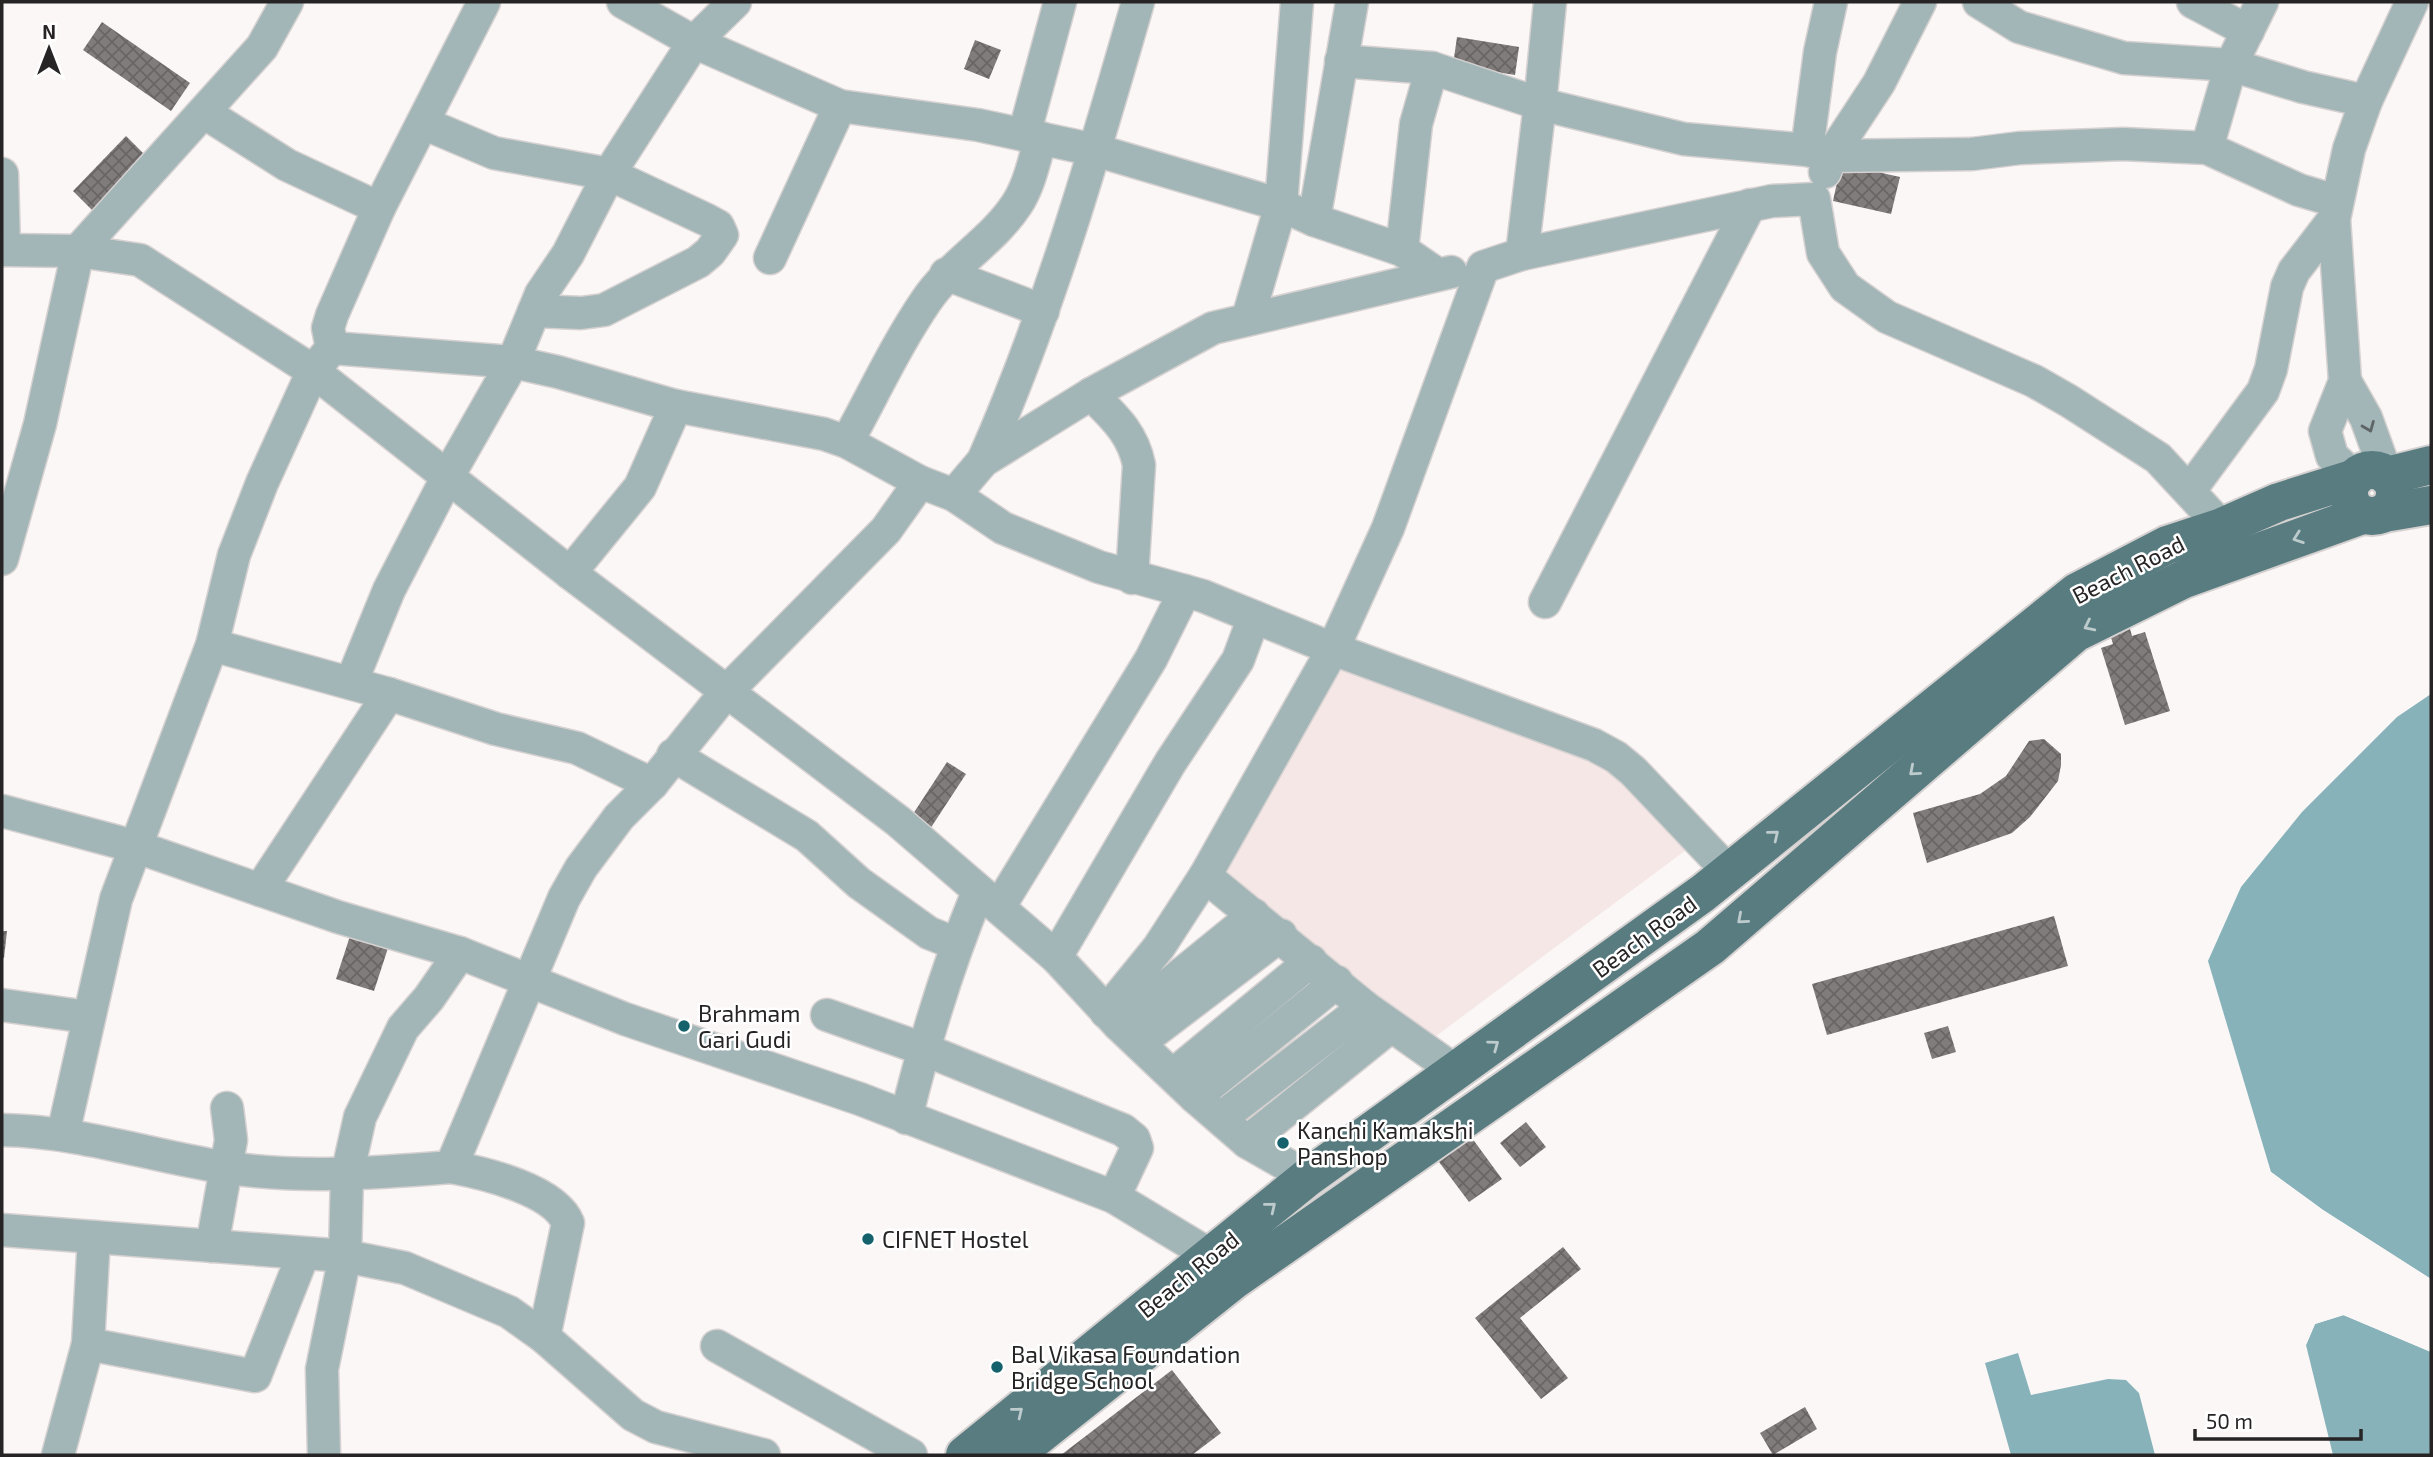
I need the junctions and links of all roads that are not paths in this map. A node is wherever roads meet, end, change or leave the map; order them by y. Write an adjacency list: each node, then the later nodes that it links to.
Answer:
1 (287, 2): 24 (street)
2 (484, 2): 25 (street)
3 (623, 2): 17 (street)
4 (736, 2): 17 (street)
5 (1060, 2): 26 (street)
6 (1138, 2): 28 (street)
7 (1297, 2): 33 (street)
8 (1352, 2): 18 (street)
9 (1550, 2): 22 (street)
10 (1831, 2): 29 (street)
11 (1920, 2): 29 (street)
12 (1979, 2): 19 (street)
13 (2193, 2): 16 (street)
14 (2262, 2): 16 (street)
15 (2412, 2): 21 (street)
16 (2248, 31): 19 (street)
17 (694, 42): 23 (street); 31 (street)
18 (1341, 61): 20 (street); 37 (street)
19 (2231, 65): 21 (street); 27 (street)
20 (1432, 68): 22 (street); 39 (street)
21 (2366, 101): 36 (street)
22 (1540, 104): 29 (street); 41 (street)
23 (840, 106): 26 (street); 42 (street)
24 (205, 113): 35 (street); 40 (street)
25 (423, 123): 31 (street); 35 (street)
26 (1032, 137): 28 (street); 44 (street)
27 (2207, 148): 29 (street); 36 (street)
28 (1095, 150): 33 (street); 47 (street)
29 (1819, 153): 32 (street)
30 (2, 174): 38 (street)
31 (609, 174): 46 (street); 46 (street)
32 (1814, 199): 34 (street); 60 (street)
33 (1282, 205): 37 (street); 48 (street)
34 (1750, 205): 41 (street); 69 (street)
35 (379, 208): 49 (street)
36 (2335, 210): 51 (street); 60 (street)
37 (1314, 220): 39 (street)
38 (3, 250): 40 (street)
39 (1402, 250): 45 (street)
40 (78, 251): 49 (street); 65 (street)
41 (1521, 254): 43 (street)
42 (770, 258)
43 (1483, 267): 45 (street); 72 (street)
44 (946, 274): 47 (street); 54 (street)
45 (1437, 274): 48 (street)
46 (534, 311): 50 (street)
47 (1043, 312): 55 (street)
48 (1248, 318): 52 (street)
49 (323, 360): 50 (street); 57 (street); 71 (street)
50 (513, 362): 53 (street); 57 (street)
51 (2345, 381): 58 (street, one-way to 58); 58 (street)
52 (1091, 394): 55 (street); 67 (street)
53 (676, 406): 54 (street); 66 (street)
54 (847, 442): 59 (street)
55 (983, 461): 61 (street)
56 (2431, 465): 58 (main road, Beach Road)
57 (447, 476): 66 (street); 73 (street)
58 (2371, 477): 63 (main road); 64 (main road, Beach Road)
59 (920, 482): 61 (street); 74 (street)
60 (2190, 490): 64 (street)
61 (954, 495): 67 (street)
62 (2431, 505): 63 (main road, Beach Road)
63 (2373, 514): 118 (main road, Beach Road, one-way to 118)
64 (2222, 527): 80 (main road, Beach Road, one-way to 64)
65 (2, 559)
66 (570, 573): 74 (street)
67 (1132, 578): 68 (street)
68 (1185, 591): 70 (street); 83 (street)
69 (1545, 602)
70 (1254, 617): 72 (street); 88 (street)
71 (212, 645): 73 (street); 79 (street)
72 (1333, 649): 80 (street); 81 (street)
73 (351, 683): 75 (street)
74 (727, 691): 76 (street); 83 (street)
75 (389, 694): 77 (street); 82 (street)
76 (673, 755): 77 (street); 86 (street)
77 (652, 784): 91 (street)
78 (2, 811): 79 (street)
79 (136, 847): 82 (street); 95 (street)
80 (1729, 872): 99 (main road, Beach Road, one-way to 80)
81 (1205, 876): 84 (street); 96 (street)
82 (260, 890): 87 (street)
83 (989, 899): 86 (street); 88 (street)
84 (1254, 915): 85 (street); 96 (street)
85 (1281, 936): 89 (street); 96 (street)
86 (957, 944): 98 (street)
87 (460, 953): 91 (street); 110 (street)
88 (1056, 957): 96 (street)
89 (1311, 961): 90 (street); 100 (street)
90 (1337, 982): 93 (street); 101 (street)
91 (530, 984): 103 (street); 108 (street)
92 (2, 1005): 95 (street)
93 (1366, 1007): 97 (street); 104 (street)
94 (827, 1015): 98 (street)
95 (88, 1017): 106 (street)
96 (1121, 1026): 100 (street)
97 (1391, 1026): 99 (street); 107 (street)
98 (923, 1049): 103 (street); 112 (street)
99 (1457, 1072): 111 (main road, Beach Road)
100 (1174, 1074): 101 (street)
101 (1195, 1097): 104 (street)
102 (227, 1108): 109 (street)
103 (906, 1118): 112 (street)
104 (1221, 1118): 107 (street)
105 (2, 1130): 106 (street)
106 (63, 1134): 109 (street)
107 (1247, 1142): 111 (street)
108 (451, 1167): 110 (street); 119 (street)
109 (225, 1168): 110 (street); 115 (street)
110 (347, 1175): 117 (street)
111 (1308, 1177): 118 (main road, Beach Road, one-way to 111)
112 (1114, 1197): 118 (street)
113 (2, 1230): 114 (street)
114 (94, 1237): 115 (street); 120 (street)
115 (212, 1246): 116 (street)
116 (303, 1255): 117 (street); 120 (street)
117 (345, 1256): 119 (street); 123 (street)
118 (1222, 1268): 126 (main road, Beach Road, one-way to 118); 127 (main road, Beach Road)
119 (544, 1337): 124 (street)
120 (88, 1344): 122 (street)
121 (718, 1346): 125 (street)
122 (58, 1455)
123 (324, 1455)
124 (764, 1455)
125 (911, 1455)
126 (965, 1455)
127 (1014, 1455)

